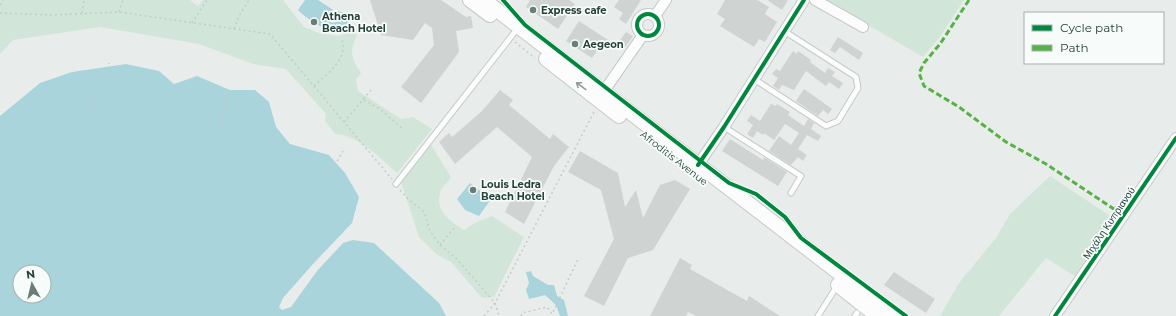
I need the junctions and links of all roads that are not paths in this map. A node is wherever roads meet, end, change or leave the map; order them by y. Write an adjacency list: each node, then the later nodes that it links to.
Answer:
1 (470, 0): 9 (main road, Afroditis Avenue)
2 (484, 0): 12 (main road, Afroditis Avenue)
3 (666, 0): 6 (street)
4 (804, 0): 8 (street)
5 (815, 0): 7 (street)
6 (655, 16): 10 (street); 10 (street)
7 (863, 27)
8 (784, 31): 11 (street); 11 (lane)
9 (514, 33): 12 (main road, Afroditis Avenue, one-way to 9); 16 (lane)
10 (643, 34): 12 (street)
11 (754, 79): 13 (street)
12 (602, 96): 15 (main road, Afroditis Avenue); 18 (main road, Afroditis Avenue)
13 (724, 127): 15 (street); 17 (lane)
14 (1176, 138): 22 (street, Μιχάλη Κυπριανού)
15 (698, 166): 21 (main road, Afroditis Avenue)
16 (396, 184)
17 (791, 192)
18 (838, 285): 19 (main road, Afroditis Avenue); 20 (lane)
19 (875, 315)
20 (818, 316)
21 (895, 316)
22 (1055, 316)

